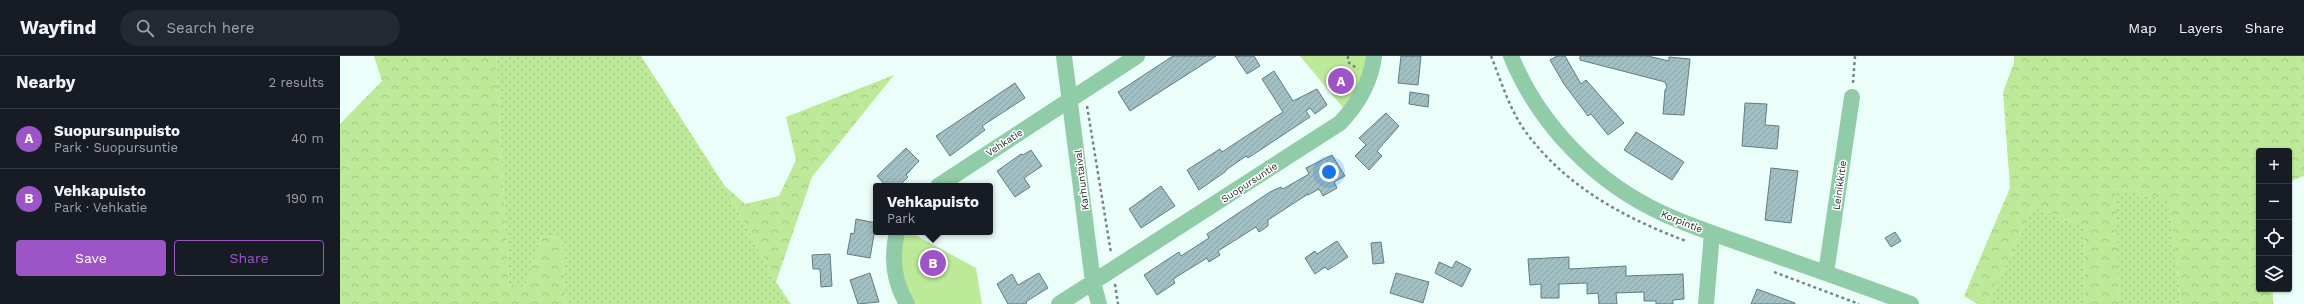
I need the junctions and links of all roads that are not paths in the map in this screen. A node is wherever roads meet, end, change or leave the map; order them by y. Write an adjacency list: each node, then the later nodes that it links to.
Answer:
1 (1064, 56): 6 (street, Karhuntaival)
2 (1137, 56): 6 (street)
3 (1374, 56): 11 (street, Suopursuntie)
4 (1511, 56): 8 (street, Korpintie)
5 (1852, 97): 10 (street, Leinikkitie)
6 (1071, 99): 7 (street, Vehkatie); 11 (street, Karhuntaival)
7 (943, 183)
8 (1712, 233): 10 (street, Korpintie); 15 (street)
9 (897, 235): 12 (street)
10 (1826, 273): 16 (street, Korpintie)
11 (1093, 282): 13 (street); 14 (street, Karhuntaival)
12 (907, 304)
13 (1059, 304)
14 (1099, 304)
15 (1706, 304)
16 (1911, 304)

